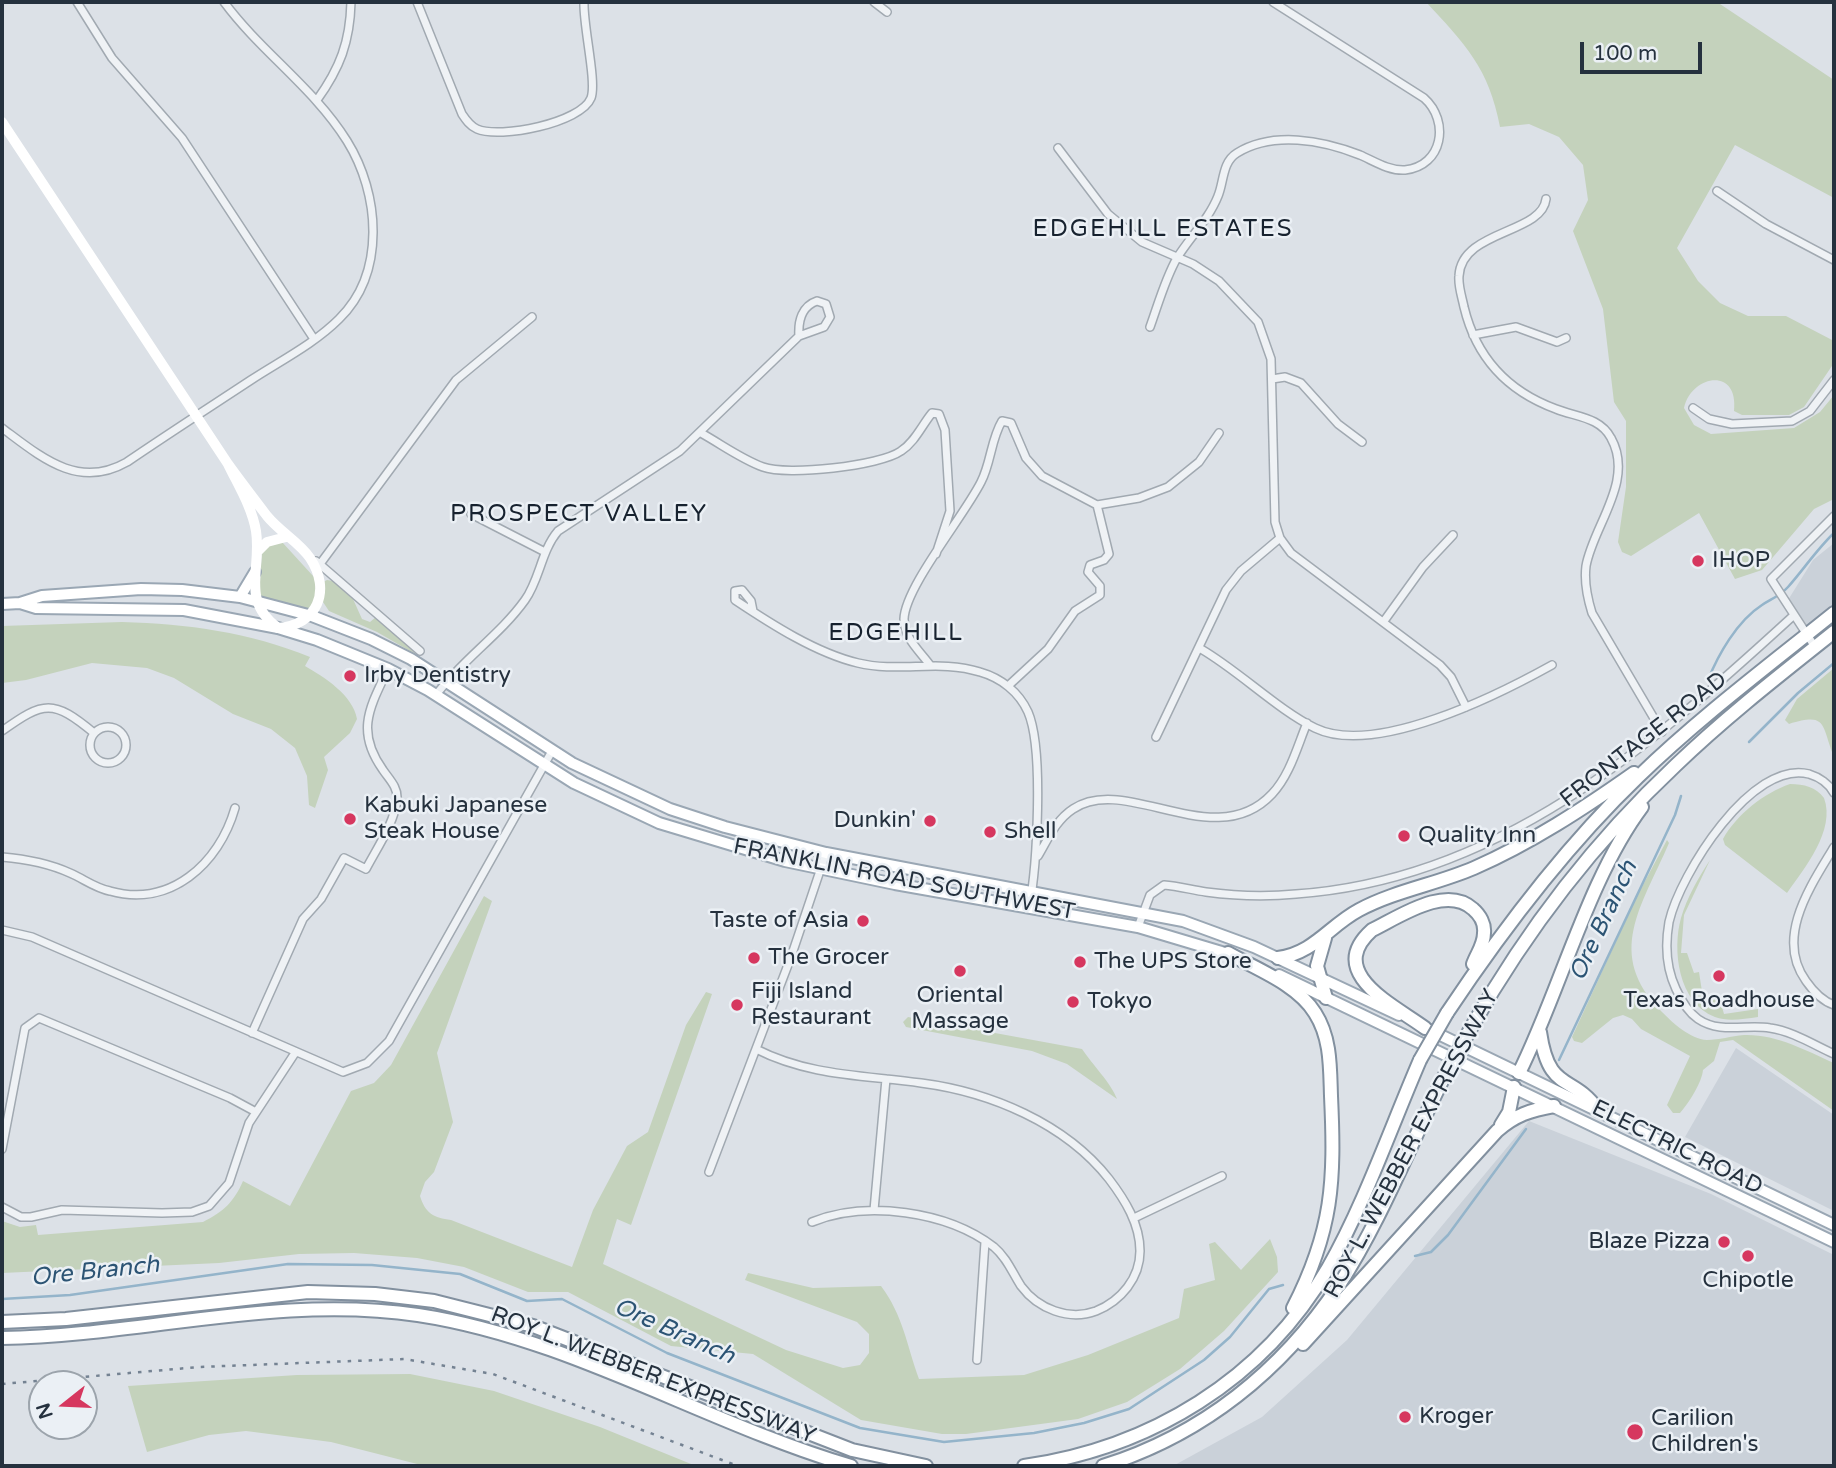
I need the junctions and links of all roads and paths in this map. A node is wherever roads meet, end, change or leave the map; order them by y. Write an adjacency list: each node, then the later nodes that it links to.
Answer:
1 (77, 2): 21 (street)
2 (225, 2): 9 (street)
3 (351, 2): 9 (street)
4 (417, 2): 5 (street)
5 (584, 2)
6 (874, 2): 8 (street)
7 (1273, 2): 14 (street)
8 (887, 12)
9 (317, 100): 21 (street)
10 (2, 122): 25 (street)
11 (1058, 148): 14 (street)
12 (1717, 191): 15 (street)
13 (1546, 199): 18 (street)
14 (1178, 257): 17 (street); 22 (street)
15 (1834, 260)
16 (532, 317): 41 (street)
17 (1150, 327)
18 (1473, 335): 20 (street); 67 (street)
19 (799, 336): 19 (street); 27 (street)
20 (1566, 338)
21 (314, 339): 25 (street)
22 (1272, 379): 29 (street); 36 (street)
23 (1834, 380): 24 (street)
24 (1693, 408)
25 (196, 416): 26 (street); 30 (street)
26 (2, 428)
27 (701, 432): 39 (street); 40 (street)
28 (1219, 433): 31 (street)
29 (1362, 442)
30 (228, 464): 35 (street); 38 (street)
31 (1097, 505): 40 (street); 62 (street)
32 (471, 514): 39 (street)
33 (1834, 516): 50 (street)
34 (1453, 535): 51 (street)
35 (286, 537): 37 (street); 38 (street)
36 (1280, 538): 51 (street); 56 (street)
37 (305, 551): 41 (street); 49 (street)
38 (257, 552): 42 (street)
39 (545, 552): 61 (street)
40 (936, 555): 58 (street)
41 (320, 564): 57 (street)
42 (254, 572): 43 (main road); 44 (street)
43 (240, 597): 44 (main road, FRANKLIN ROAD SOUTHWEST); 45 (main road, FRANKLIN ROAD SOUTHWEST)
44 (256, 601): 49 (main road, FRANKLIN ROAD SOUTHWEST); 52 (street)
45 (20, 603): 46 (main road, FRANKLIN ROAD SOUTHWEST); 52 (main road, FRANKLIN ROAD SOUTHWEST)
46 (2, 604)
47 (753, 611): 58 (street)
48 (1834, 612): 54 (highway)
49 (312, 616): 52 (street); 61 (main road, FRANKLIN ROAD SOUTHWEST)
50 (1793, 616): 54 (street); 67 (street, FRONTAGE ROAD)
51 (1384, 621): 64 (street)
52 (278, 628): 60 (main road, FRANKLIN ROAD SOUTHWEST)
53 (1834, 632): 55 (highway)
54 (1807, 635): 55 (street); 70 (highway)
55 (1815, 647): 73 (highway)
56 (1201, 649): 65 (street); 69 (street)
57 (420, 651)
58 (930, 665): 62 (street)
59 (1552, 665): 64 (street)
60 (388, 669): 63 (main road, FRANKLIN ROAD SOUTHWEST); 95 (street)
61 (448, 680): 63 (street); 71 (main road, FRANKLIN ROAD SOUTHWEST)
62 (1008, 686): 78 (street)
63 (436, 695): 72 (main road, FRANKLIN ROAD SOUTHWEST)
64 (1466, 707): 65 (street)
65 (1307, 723): 78 (street)
66 (2, 731): 68 (street)
67 (1662, 732): 83 (street, FRONTAGE ROAD)
68 (94, 733): 68 (street)
69 (1156, 737)
70 (1674, 744): 86 (highway); 90 (highway, ROY L. WEBBER EXPRESSWAY)
71 (552, 751): 72 (street); 77 (main road, FRANKLIN ROAD SOUTHWEST)
72 (544, 766): 80 (main road, FRANKLIN ROAD SOUTHWEST); 97 (street)
73 (1674, 766): 94 (highway); 120 (highway, ROY L. WEBBER EXPRESSWAY, bridge)
74 (1834, 793): 98 (street)
75 (235, 808): 79 (street)
76 (1834, 846): 92 (street)
77 (826, 853): 80 (street); 81 (main road, FRANKLIN ROAD SOUTHWEST)
78 (1037, 856): 81 (street)
79 (2, 858)
80 (822, 869): 82 (main road, FRANKLIN ROAD SOUTHWEST); 96 (street)
81 (1032, 892): 82 (street); 83 (main road, FRANKLIN ROAD SOUTHWEST)
82 (1029, 908): 84 (main road, FRANKLIN ROAD SOUTHWEST)
83 (1144, 912): 84 (street, FRONTAGE ROAD); 88 (main road, FRANKLIN ROAD SOUTHWEST)
84 (1138, 927): 87 (main road, FRANKLIN ROAD SOUTHWEST)
85 (2, 930): 95 (street)
86 (1325, 938): 88 (highway); 89 (highway)
87 (1228, 953): 91 (main road, FRANKLIN ROAD SOUTHWEST); 117 (highway)
88 (1278, 958): 89 (main road, FRANKLIN ROAD SOUTHWEST)
89 (1318, 977): 91 (highway); 93 (main road, FRANKLIN ROAD SOUTHWEST)
90 (1469, 980): 93 (highway); 117 (highway, ROY L. WEBBER EXPRESSWAY, bridge)
91 (1326, 998): 101 (main road, FRANKLIN ROAD SOUTHWEST)
92 (1834, 1005)
93 (1425, 1028): 99 (main road, ELECTRIC ROAD)
94 (1540, 1032): 99 (highway); 103 (highway)
95 (252, 1033): 97 (street)
96 (756, 1049): 100 (street); 107 (street)
97 (295, 1053): 104 (street)
98 (1834, 1054)
99 (1519, 1073): 101 (main road); 103 (main road, ELECTRIC ROAD)
100 (886, 1079): 110 (street); 111 (street)
101 (1514, 1087): 102 (main road, ELECTRIC ROAD); 105 (highway)
102 (1554, 1106): 105 (highway); 115 (main road, ELECTRIC ROAD)
103 (1598, 1110): 113 (main road, ELECTRIC ROAD)
104 (256, 1112): 106 (street); 109 (street)
105 (1497, 1130): 120 (highway)
106 (2, 1149)
107 (709, 1172)
108 (1222, 1176): 111 (street)
109 (2, 1207)
110 (874, 1210): 112 (street); 114 (street)
111 (1133, 1218): 114 (street)
112 (812, 1222)
113 (1834, 1225)
114 (985, 1242): 119 (street)
115 (1834, 1242)
116 (2, 1322): 122 (highway, ROY L. WEBBER EXPRESSWAY)
117 (1281, 1333): 123 (highway, ROY L. WEBBER EXPRESSWAY)
118 (2, 1338): 121 (highway, ROY L. WEBBER EXPRESSWAY)
119 (977, 1360)
120 (1272, 1367): 124 (highway, ROY L. WEBBER EXPRESSWAY)
121 (852, 1466)
122 (926, 1466)
123 (1024, 1466)
124 (1103, 1466)

